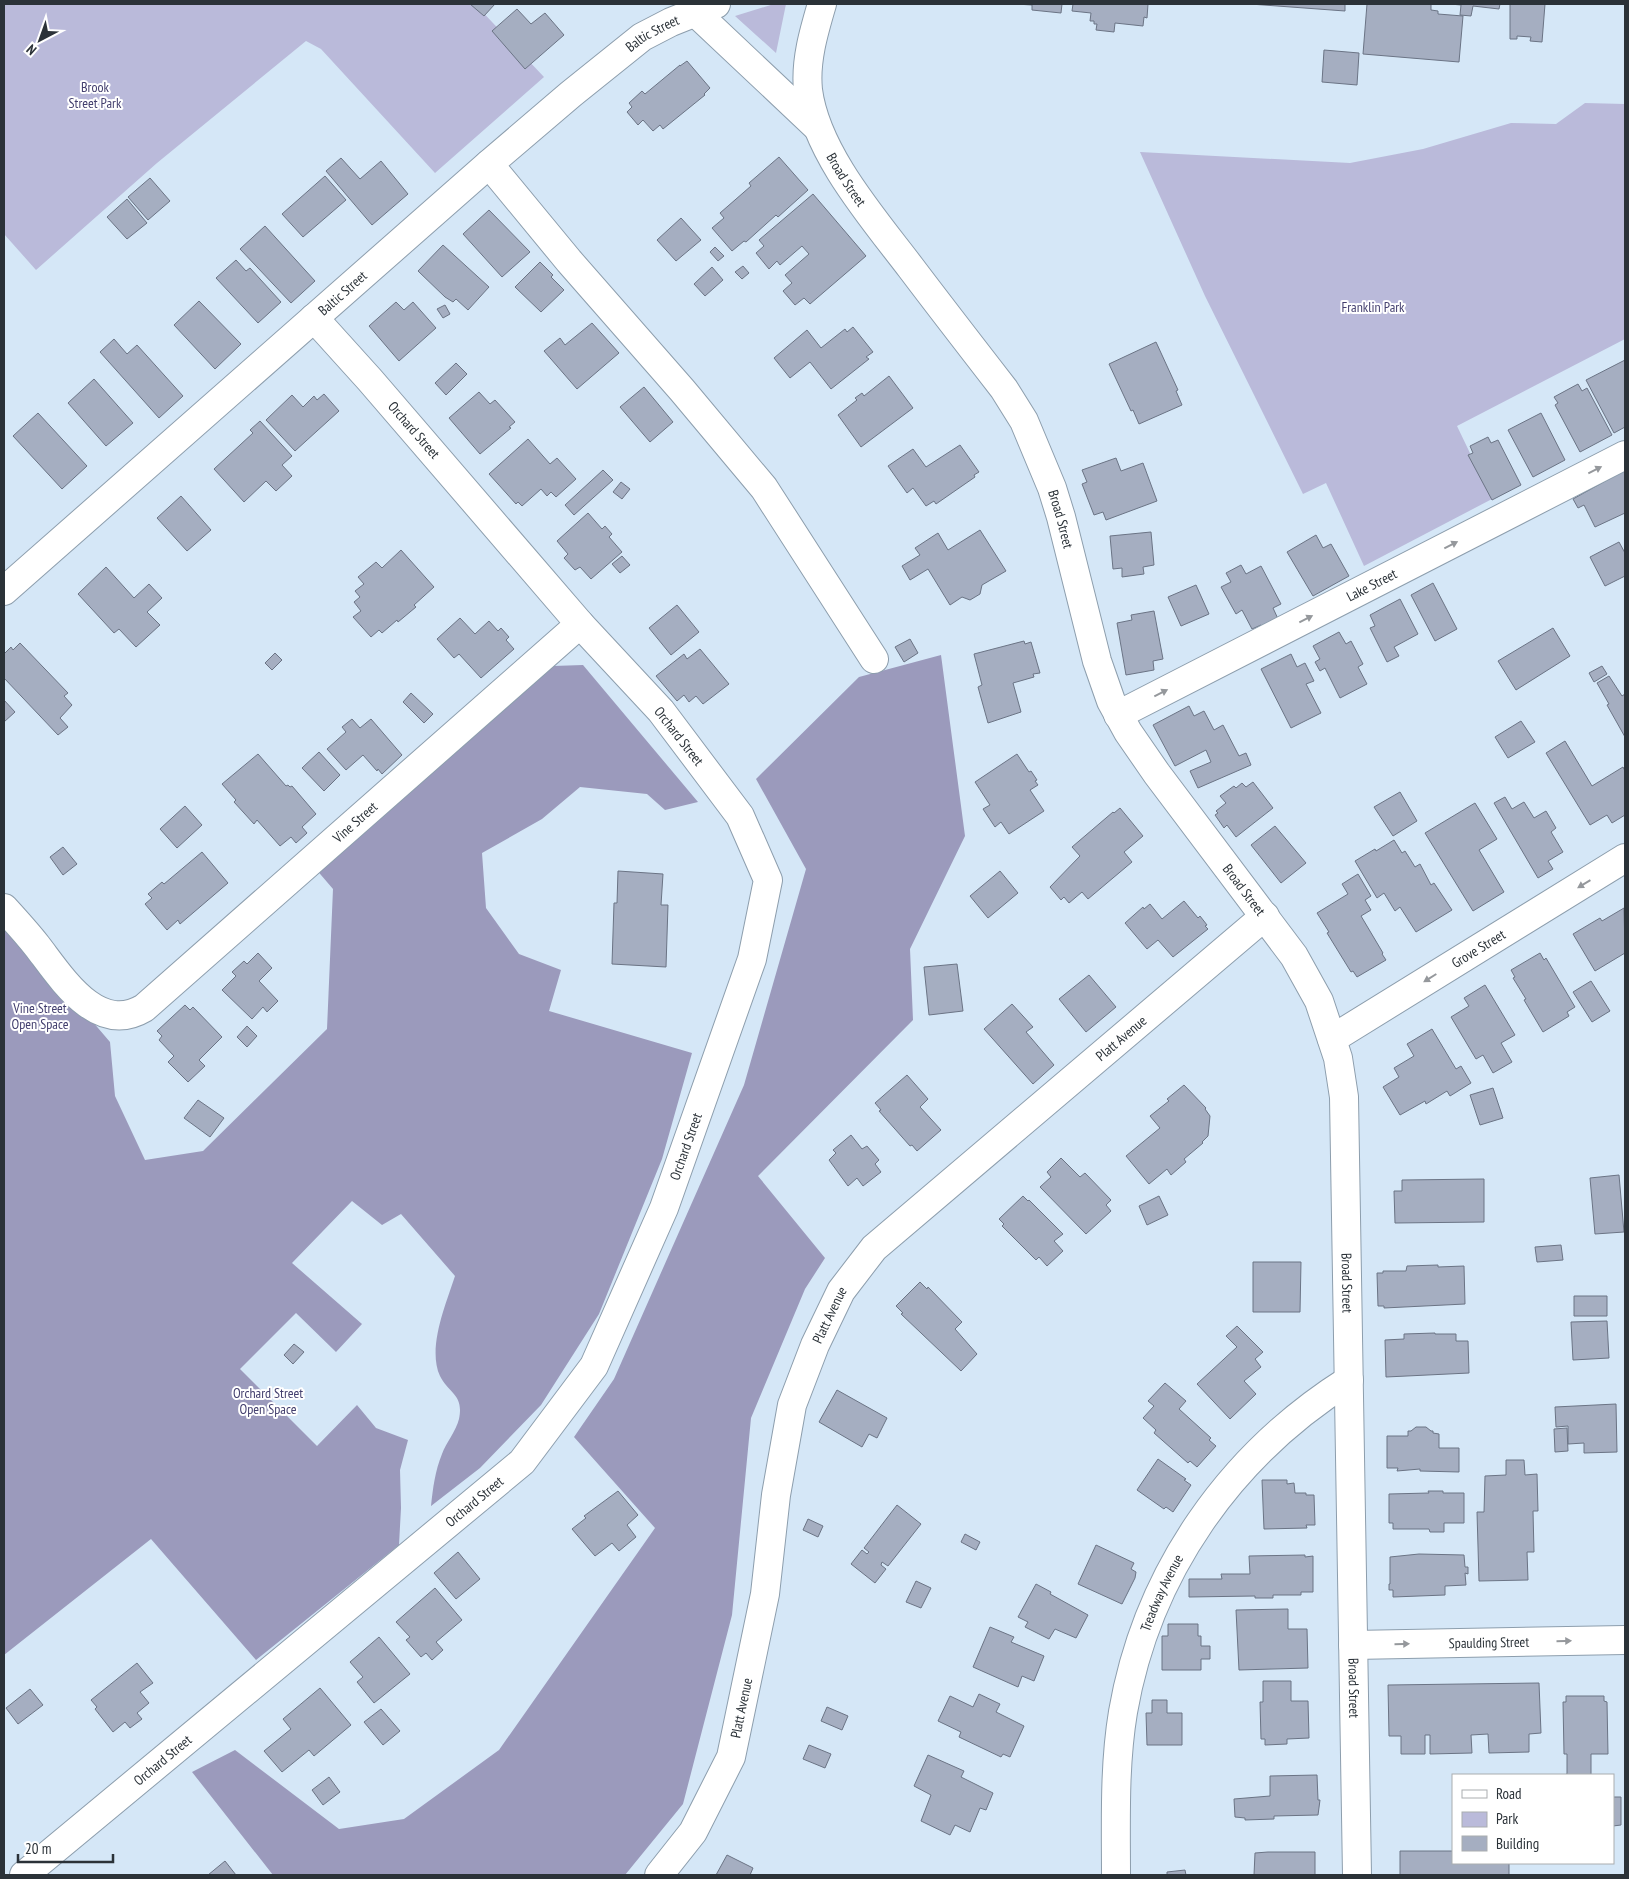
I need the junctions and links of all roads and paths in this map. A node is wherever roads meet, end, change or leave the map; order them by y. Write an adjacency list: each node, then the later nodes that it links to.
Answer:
1 (822, 4): 3 (street, Broad Street)
2 (705, 8): 3 (street, Baltic Street); 4 (street, Baltic Street)
3 (816, 126): 10 (street, Broad Street)
4 (489, 164): 5 (street, Baltic Street); 9 (street)
5 (314, 318): 7 (street, Baltic Street); 8 (street, Orchard Street)
6 (1625, 455): 10 (street, Lake Street, one-way to 6)
7 (4, 591)
8 (580, 624): 12 (street, Vine Street); 18 (street, Orchard Street)
9 (874, 659)
10 (1118, 715): 13 (street, Broad Street)
11 (1625, 858): 14 (street, Grove Street, one-way to 14)
12 (4, 908)
13 (1265, 916): 14 (street, Broad Street); 19 (street, Platt Avenue)
14 (1332, 1039): 15 (street, Broad Street)
15 (1349, 1380): 17 (street, Broad Street); 20 (street, Treadway Avenue)
16 (1625, 1640): 17 (street, Spaulding Street, one-way to 16)
17 (1353, 1644): 21 (street, Broad Street)
18 (24, 1875)
19 (659, 1875)
20 (1116, 1875)
21 (1357, 1875)

